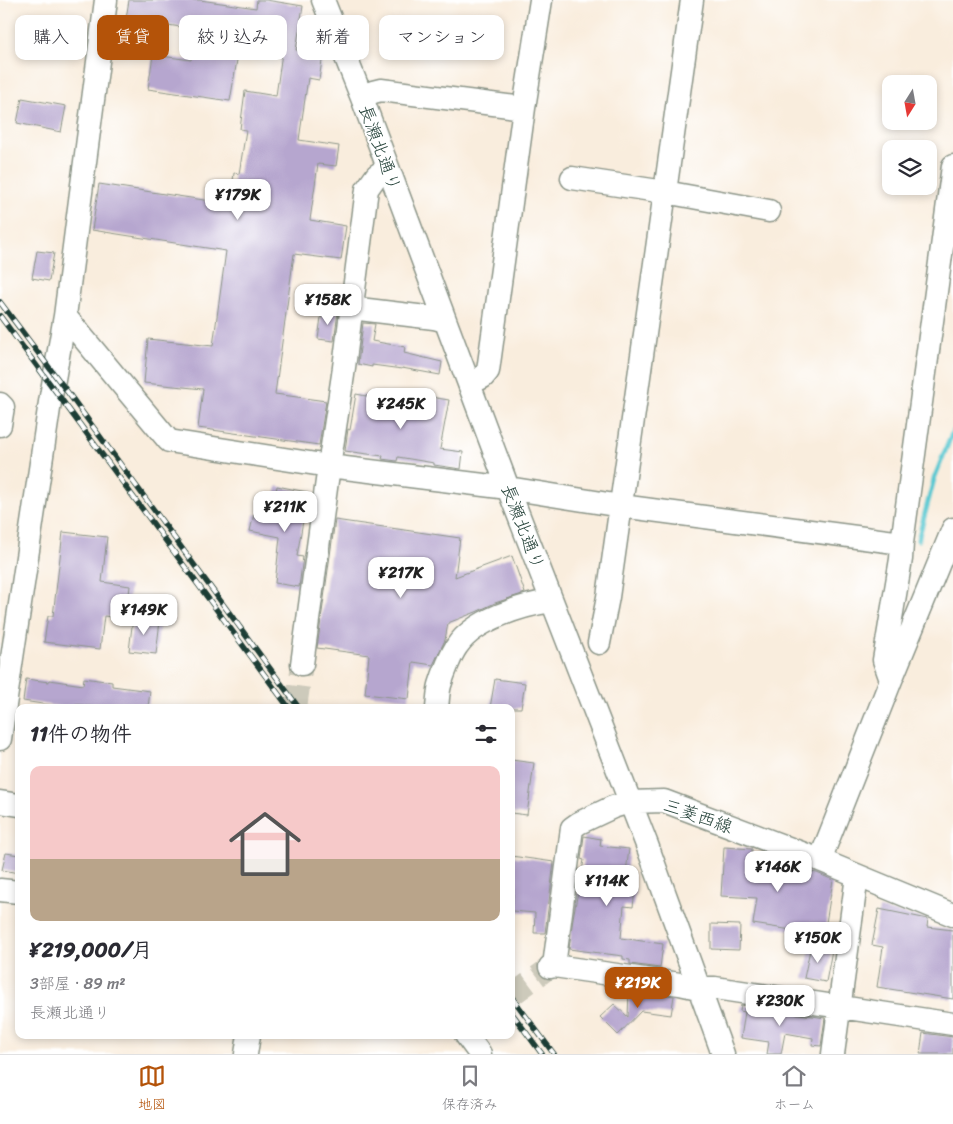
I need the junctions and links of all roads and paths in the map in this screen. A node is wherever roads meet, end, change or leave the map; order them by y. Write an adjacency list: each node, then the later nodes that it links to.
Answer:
1 (106, 0): 13 (street)
2 (323, 0): 5 (street, 長瀬北通り)
3 (541, 0): 6 (street)
4 (692, 0): 10 (street)
5 (362, 98): 6 (street); 8 (street, 長瀬北通り)
6 (524, 108): 15 (street)
7 (953, 166): 22 (street)
8 (388, 168): 12 (street); 14 (street, 長瀬北通り)
9 (572, 178): 10 (street)
10 (666, 192): 11 (street); 20 (street)
11 (769, 211)
12 (351, 308): 14 (street); 18 (street)
13 (66, 316): 18 (street); 28 (street)
14 (445, 321): 15 (street, 長瀬北通り)
15 (470, 384): 19 (street, 長瀬北通り)
16 (0, 404): 17 (street)
17 (0, 424)
18 (329, 466): 19 (street); 25 (street)
19 (508, 488): 20 (street); 23 (street, 長瀬北通り)
20 (621, 506): 22 (street); 24 (street)
21 (953, 529): 26 (street)
22 (902, 543): 26 (street)
23 (552, 600): 27 (street); 30 (street, 長瀬北通り)
24 (599, 643)
25 (302, 664)
26 (891, 680): 32 (street)
27 (438, 704)
28 (0, 739)
29 (0, 802): 31 (street)
30 (630, 802): 32 (street, 三菱西線); 37 (street, 長瀬北通り); 37 (street, 三菱西線)
31 (15, 804)
32 (820, 860): 33 (street, 三菱西線)
33 (857, 876): 36 (street, 三菱西線); 38 (street)
34 (0, 890): 35 (street)
35 (15, 892)
36 (953, 915)
37 (698, 988): 38 (street); 44 (street, 長瀬北通り)
38 (838, 1007): 39 (street); 45 (street)
39 (953, 1024)
40 (248, 1039): 42 (street)
41 (469, 1039): 43 (street)
42 (246, 1054)
43 (480, 1054)
44 (723, 1054)
45 (833, 1054)

